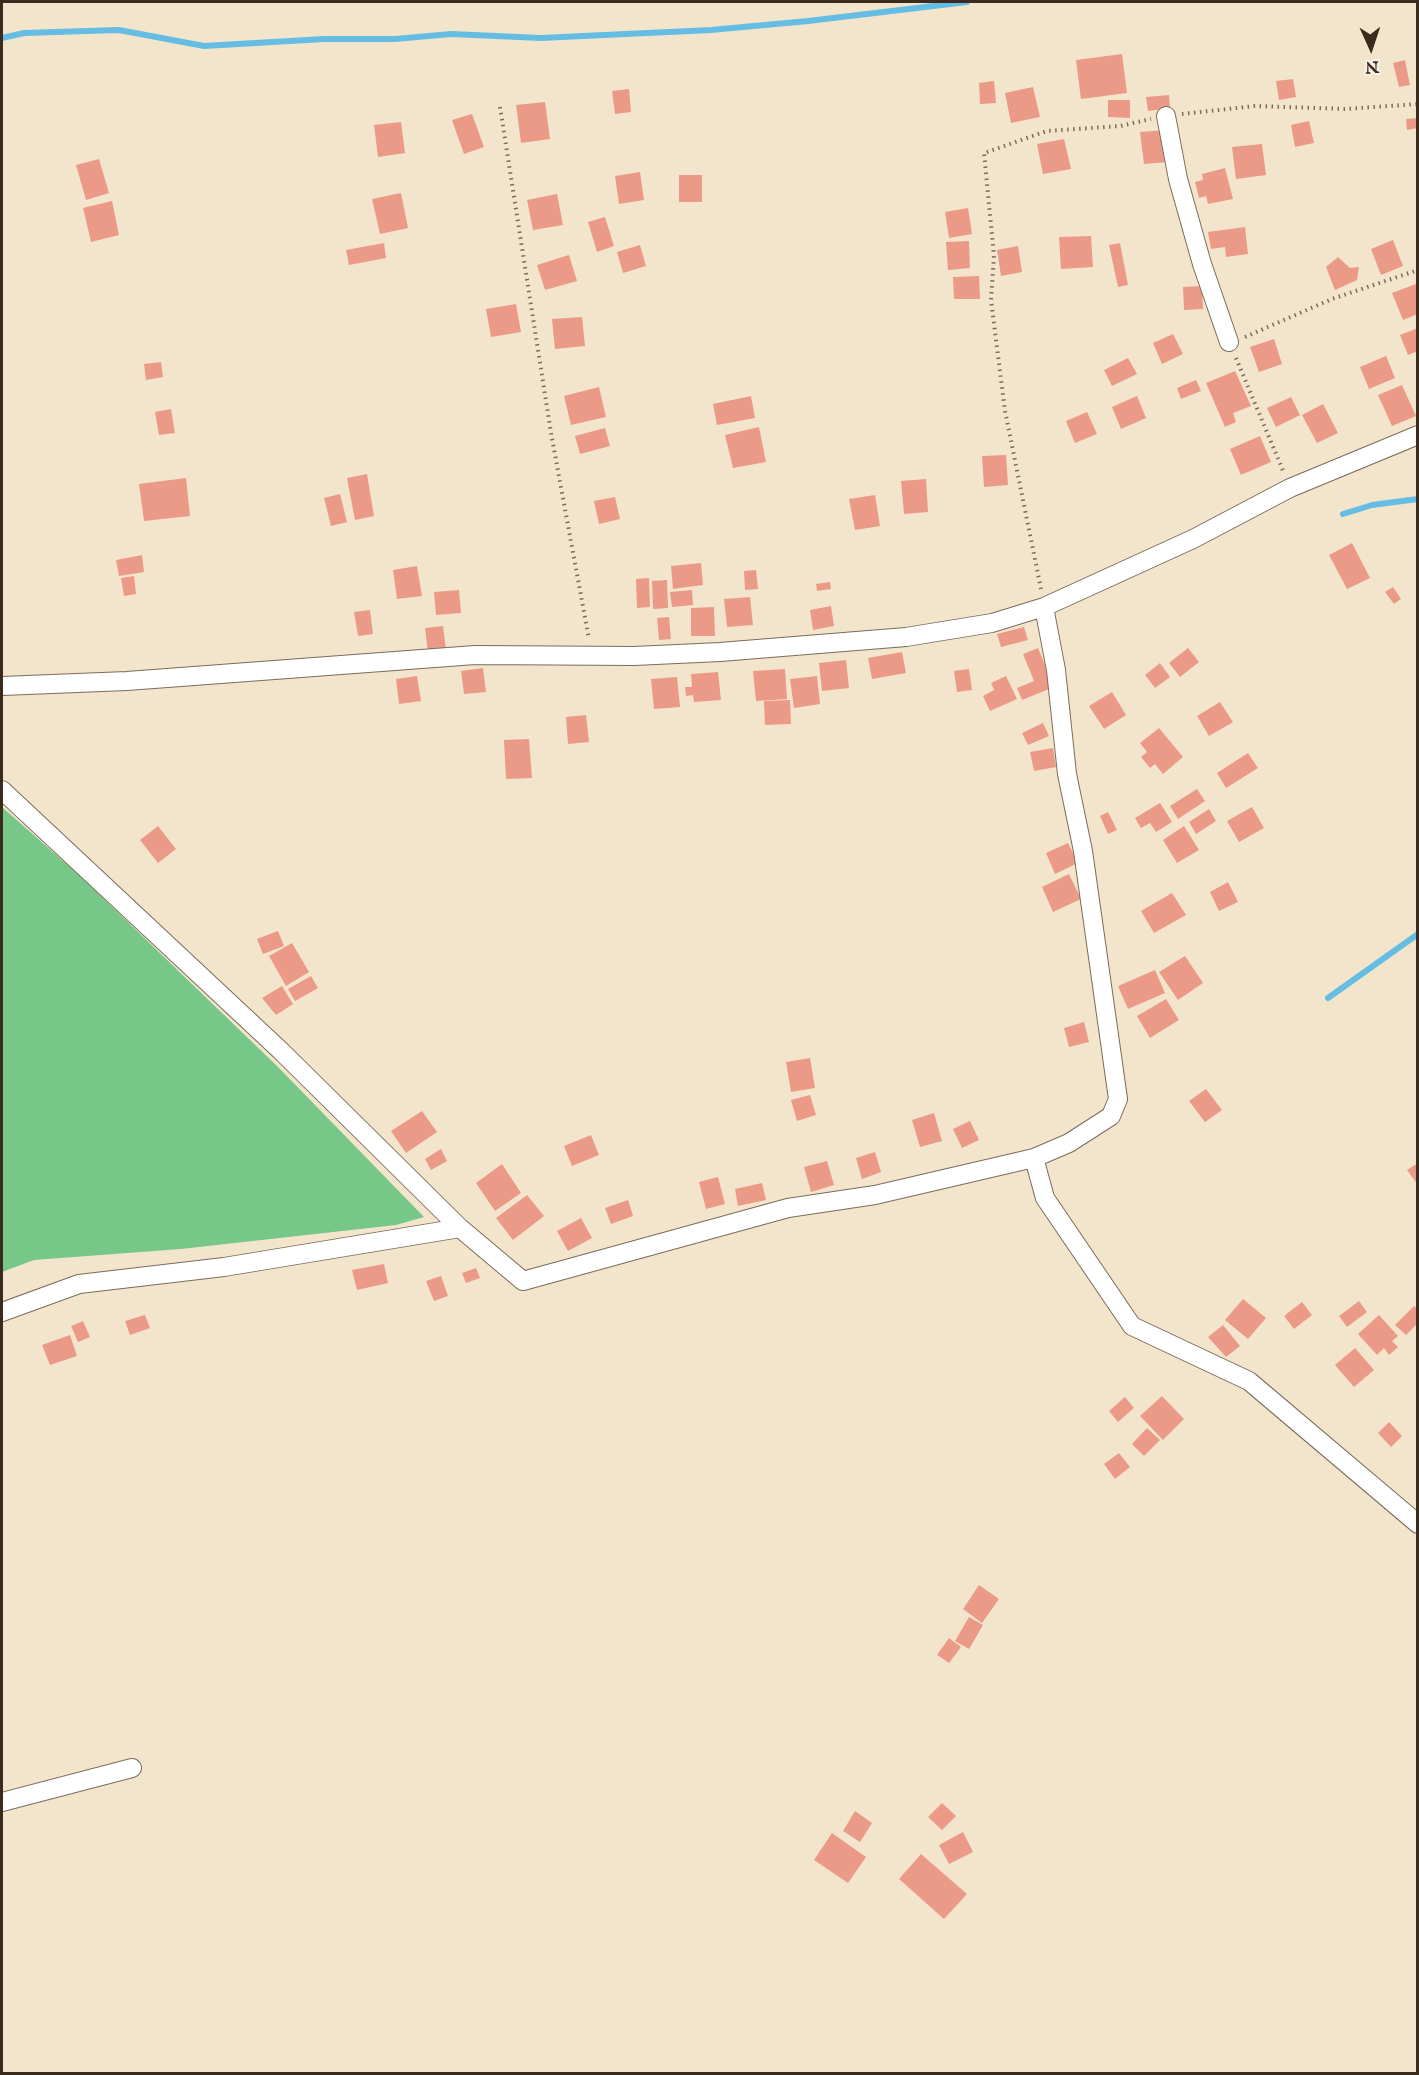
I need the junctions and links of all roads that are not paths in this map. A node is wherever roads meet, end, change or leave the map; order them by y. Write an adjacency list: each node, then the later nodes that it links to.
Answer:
1 (1166, 116): 2 (street)
2 (1229, 342)
3 (1418, 435): 4 (street)
4 (1044, 607): 5 (street); 7 (street)
5 (2, 686)
6 (2, 790): 8 (street)
7 (1034, 1158): 8 (street); 10 (street)
8 (460, 1228): 9 (street)
9 (2, 1312)
10 (1418, 1524)
11 (132, 1768): 12 (street)
12 (2, 1802)

